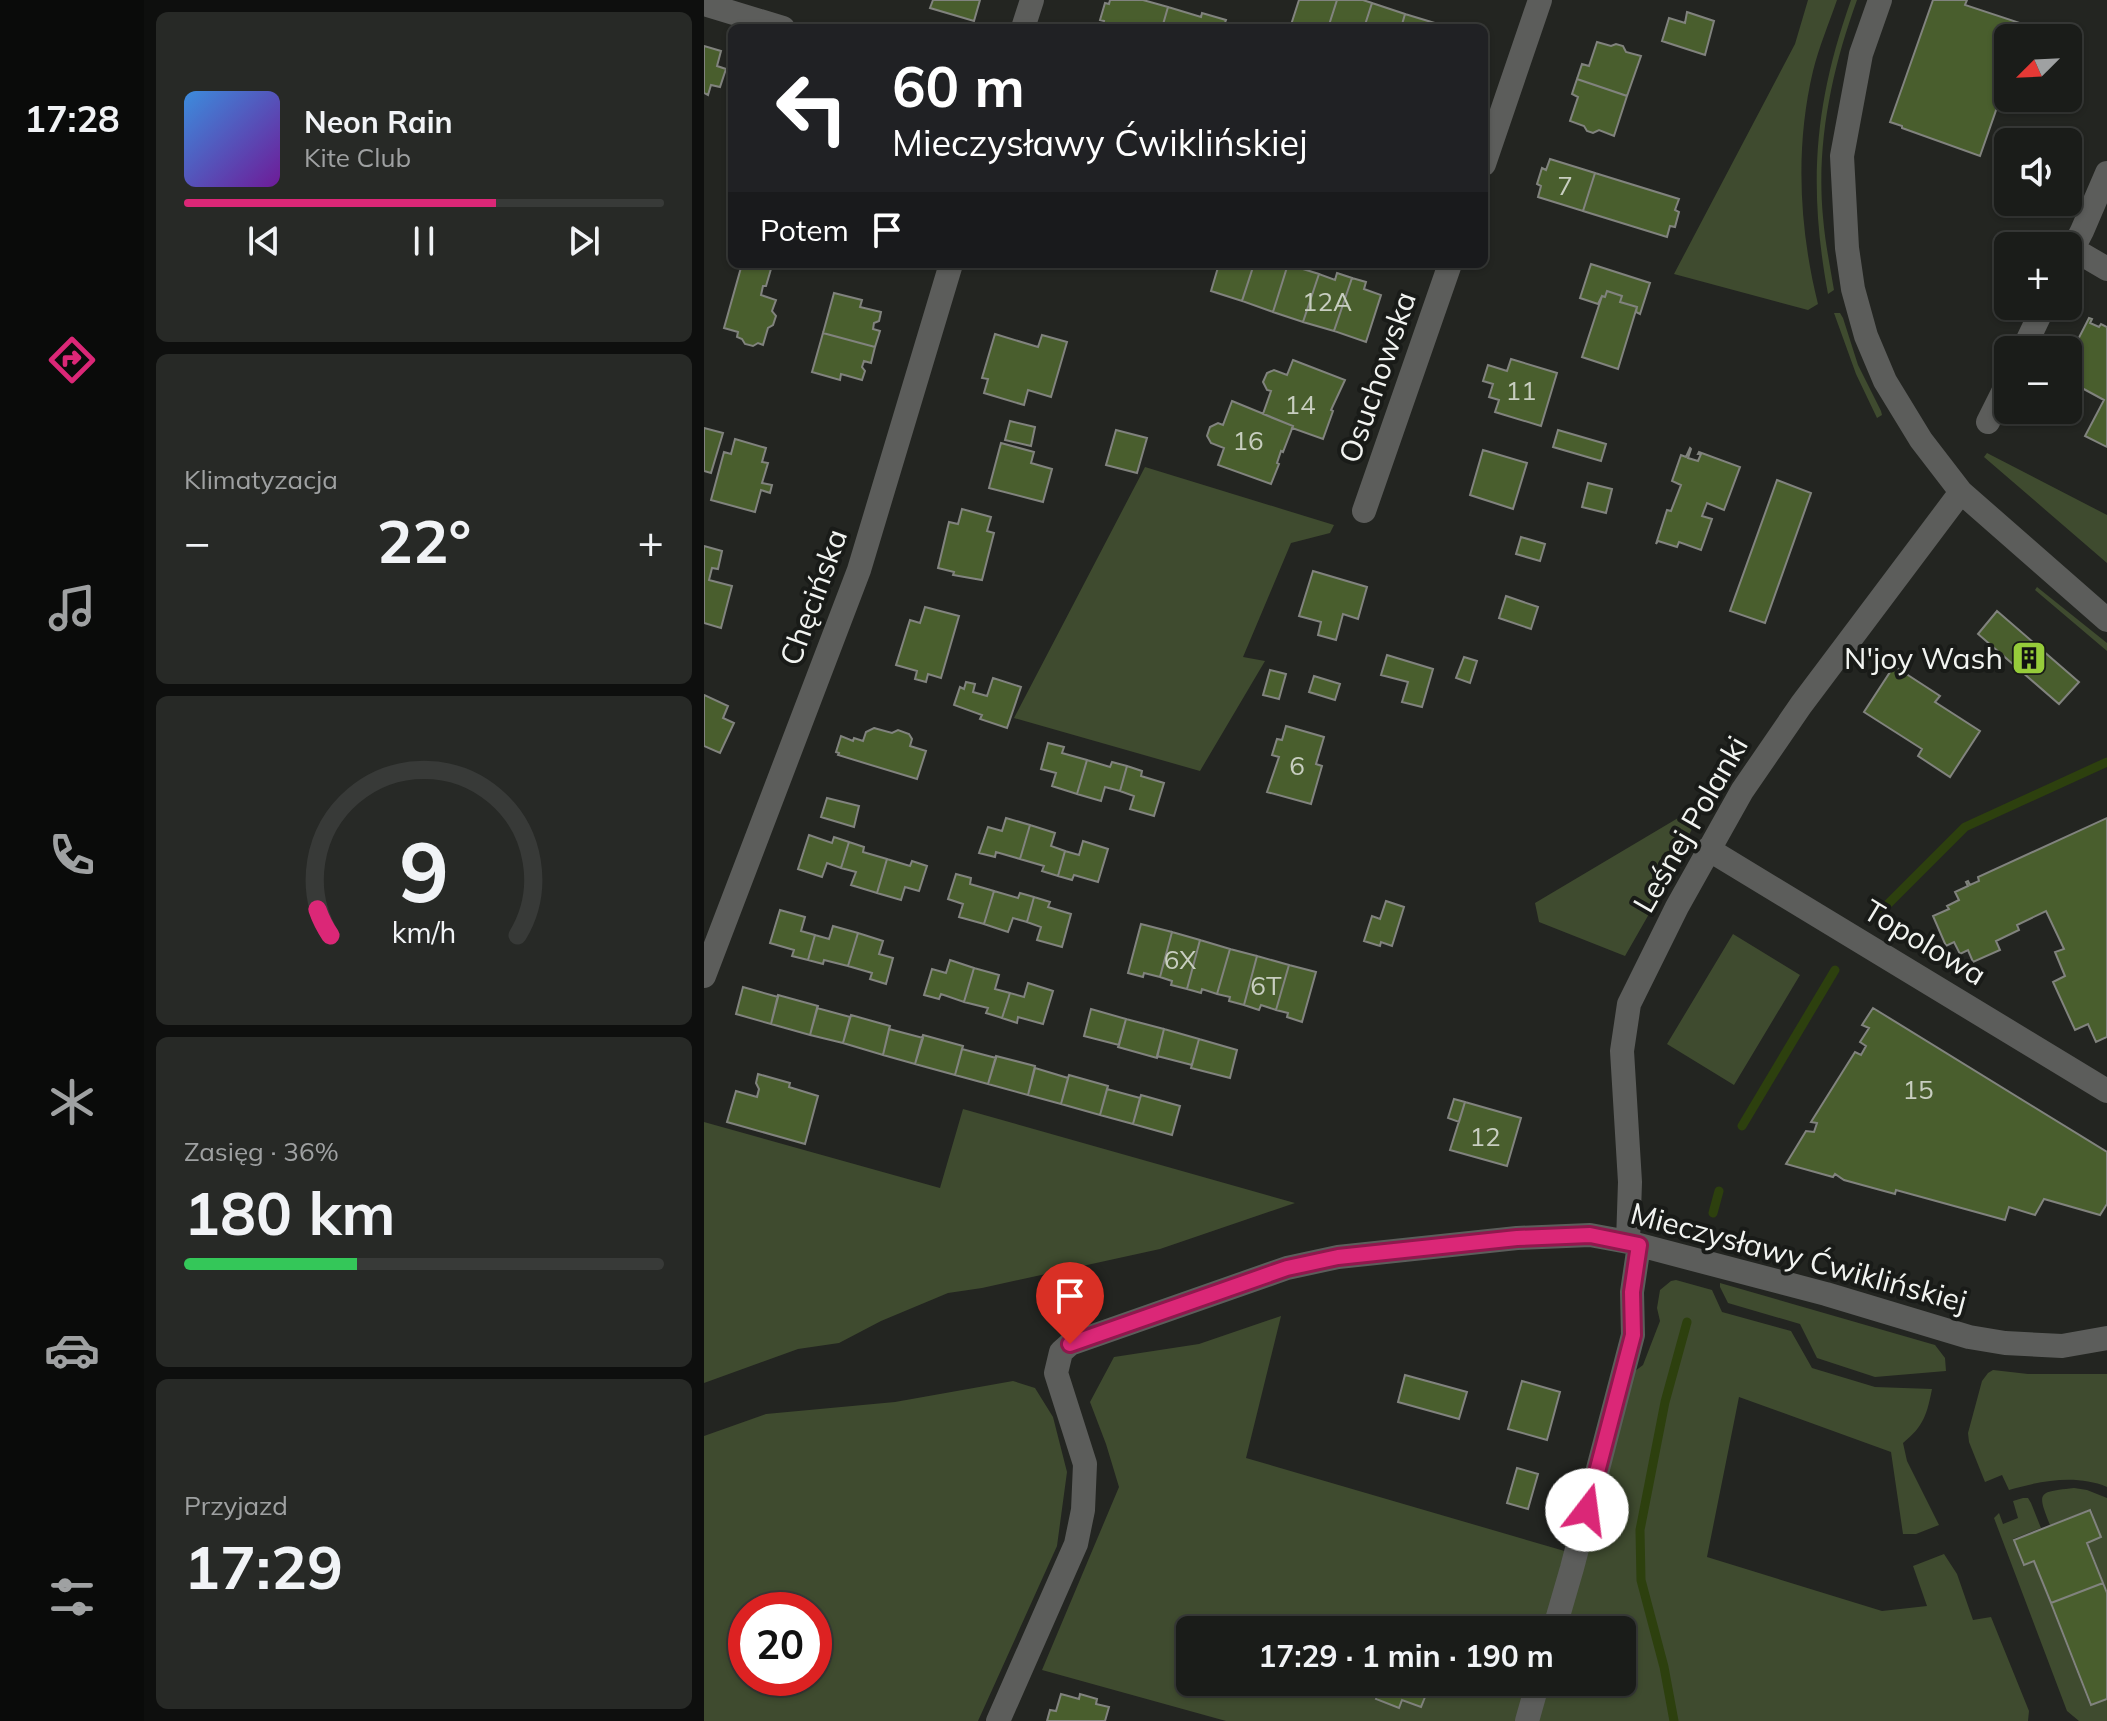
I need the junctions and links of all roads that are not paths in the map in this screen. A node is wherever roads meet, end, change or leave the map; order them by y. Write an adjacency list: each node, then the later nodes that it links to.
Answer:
1 (1032, 0): 6 (street)
2 (1540, 0): 7 (street)
3 (1880, 0): 16 (street)
4 (704, 4): 5 (street)
5 (770, 24)
6 (1024, 24)
7 (1488, 152)
8 (2107, 173): 9 (street)
9 (2080, 232)
10 (2082, 258): 13 (street)
11 (950, 268): 20 (street, Chęcińska)
12 (1449, 268): 17 (street, Osuchowska)
13 (2107, 269)
14 (1994, 410): 15 (street)
15 (1988, 422)
16 (1961, 492): 18 (street); 19 (street, Leśnej Polanki)
17 (1364, 511)
18 (2107, 620)
19 (1708, 849): 21 (street, Topolowa); 22 (street, Leśnej Polanki)
20 (704, 976)
21 (2107, 1091)
22 (1634, 1243): 23 (street, Mieczysławy Ćwiklińskiej); 24 (street, Leśnej Polanki); 26 (street, Mieczysławy Ćwiklińskiej)
23 (2107, 1338)
24 (1558, 1616)
25 (1534, 1696): 27 (street)
26 (998, 1721)
27 (1527, 1721)

